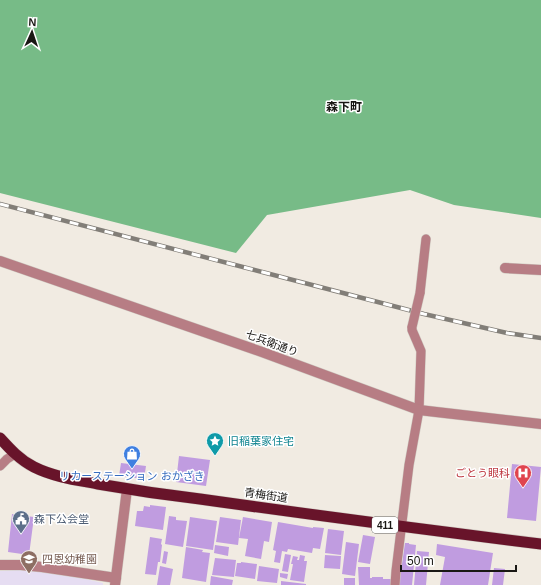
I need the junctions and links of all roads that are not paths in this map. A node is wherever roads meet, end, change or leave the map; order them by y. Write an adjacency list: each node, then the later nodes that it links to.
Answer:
1 (426, 239): 5 (lane, bridge)
2 (0, 261): 5 (street, 七兵衛通り)
3 (505, 268): 4 (street)
4 (541, 270)
5 (419, 410): 6 (street, 七兵衛通り); 11 (lane)
6 (541, 424)
7 (0, 438): 8 (highway, 青梅街道 / 411)
8 (15, 454): 9 (lane); 10 (highway, 青梅街道 / 411)
9 (0, 466)
10 (127, 489): 11 (highway, 青梅街道 / 411); 14 (street)
11 (402, 527): 12 (highway, 青梅街道 / 411); 15 (lane)
12 (541, 544)
13 (0, 565): 14 (street)
14 (115, 582)
15 (395, 585)

